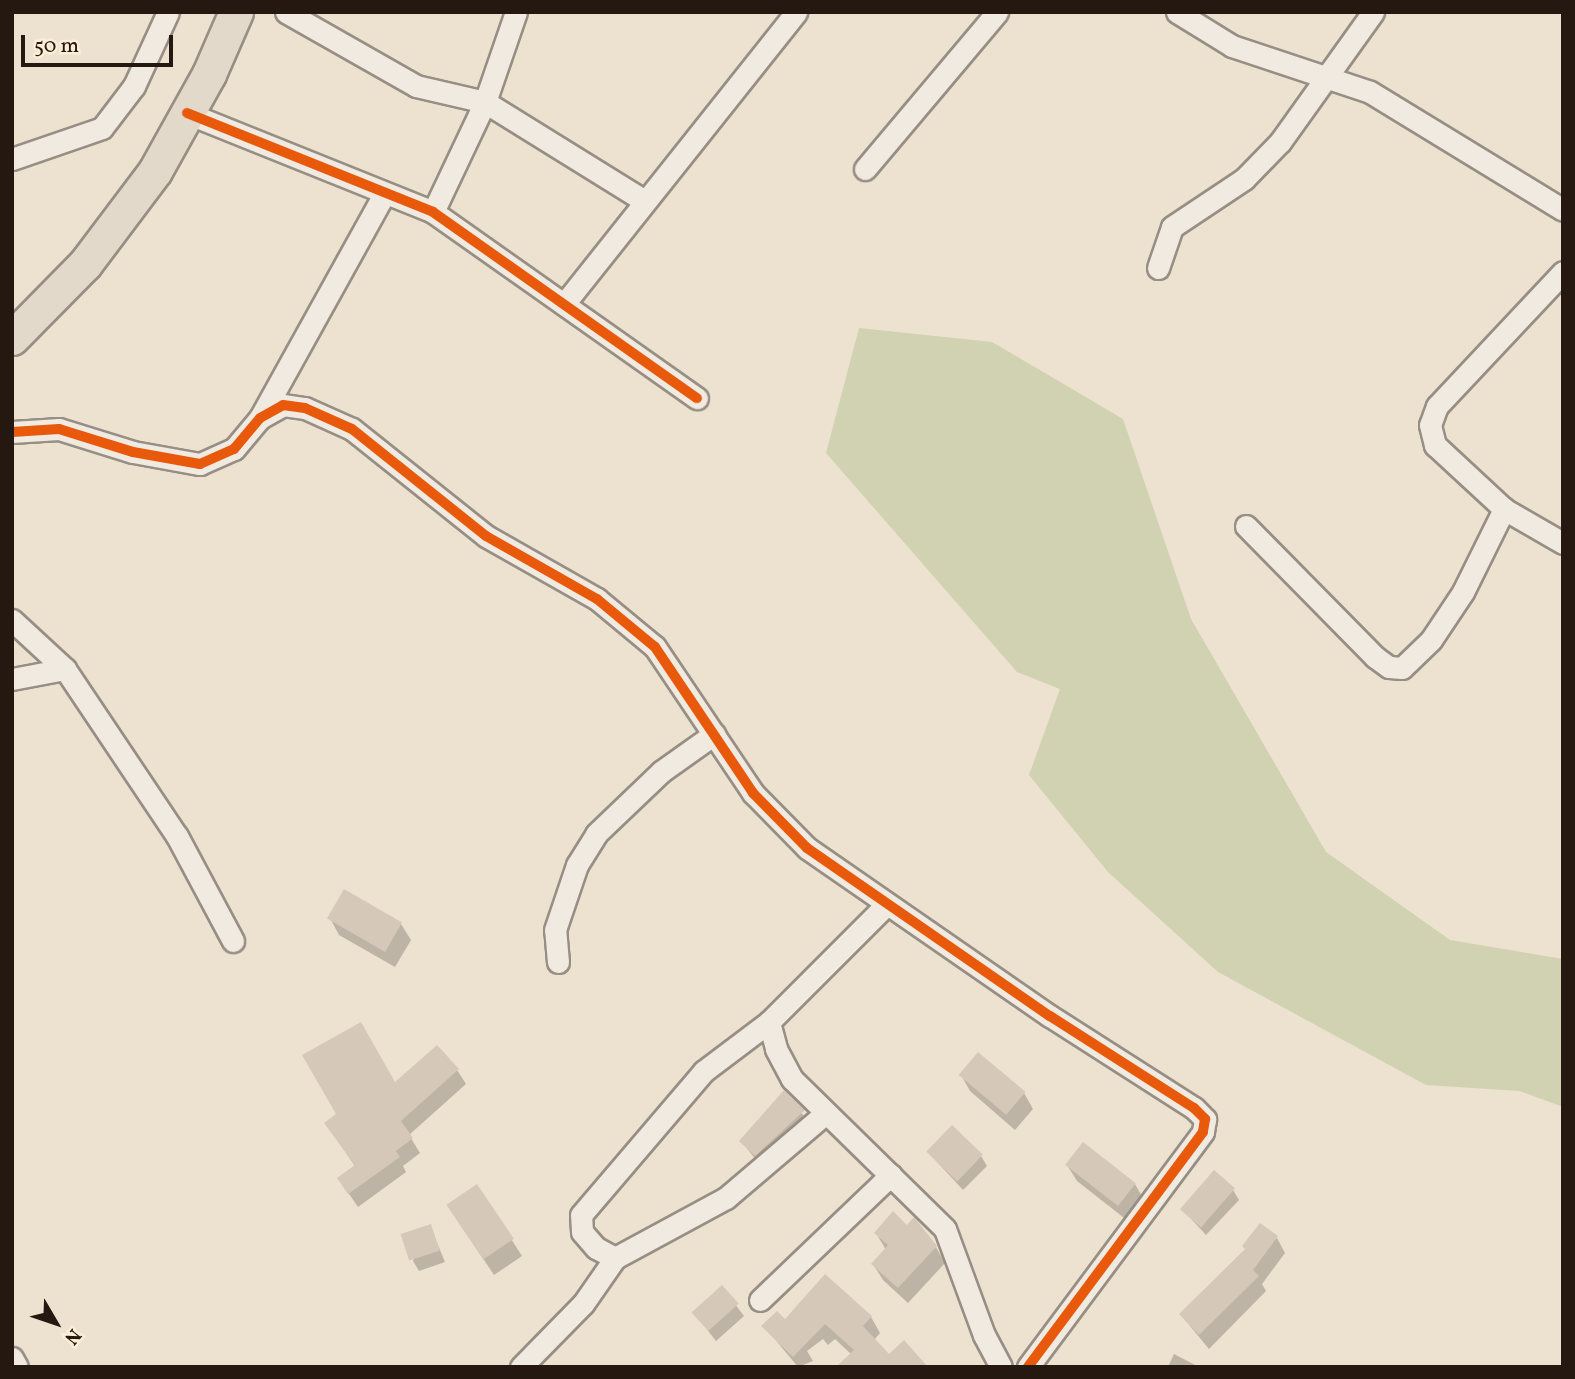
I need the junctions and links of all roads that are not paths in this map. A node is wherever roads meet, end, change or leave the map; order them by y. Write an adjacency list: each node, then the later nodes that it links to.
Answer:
1 (168, 12): 12 (street)
2 (236, 12): 11 (main road)
3 (286, 12): 10 (street)
4 (516, 12): 10 (street)
5 (796, 12): 15 (street)
6 (997, 12): 13 (street)
7 (1177, 12): 9 (street)
8 (1373, 12): 9 (street)
9 (1328, 75): 16 (street); 18 (street)
10 (485, 102): 15 (street); 17 (street)
11 (187, 113): 14 (street); 21 (main road)
12 (12, 159)
13 (865, 169)
14 (384, 194): 17 (street); 23 (street)
15 (643, 200): 20 (street)
16 (1563, 210)
17 (433, 212): 20 (street)
18 (1158, 268)
19 (1563, 272): 25 (street)
20 (564, 304): 22 (street)
21 (12, 338)
22 (697, 398)
23 (260, 418): 24 (street); 31 (street)
24 (12, 432)
25 (1504, 509): 26 (street); 27 (street)
26 (1246, 526)
27 (1563, 543)
28 (12, 620): 29 (street)
29 (65, 669): 30 (street); 33 (street)
30 (12, 679)
31 (714, 734): 32 (street); 34 (street)
32 (886, 905): 35 (street); 44 (street)
33 (233, 941)
34 (558, 962)
35 (769, 1021): 36 (street); 38 (street)
36 (825, 1113): 37 (street); 38 (street)
37 (891, 1175): 39 (street); 43 (street)
38 (615, 1258): 42 (street)
39 (760, 1300)
40 (12, 1358): 41 (street)
41 (17, 1367)
42 (521, 1367)
43 (1002, 1367)
44 (1028, 1367)

